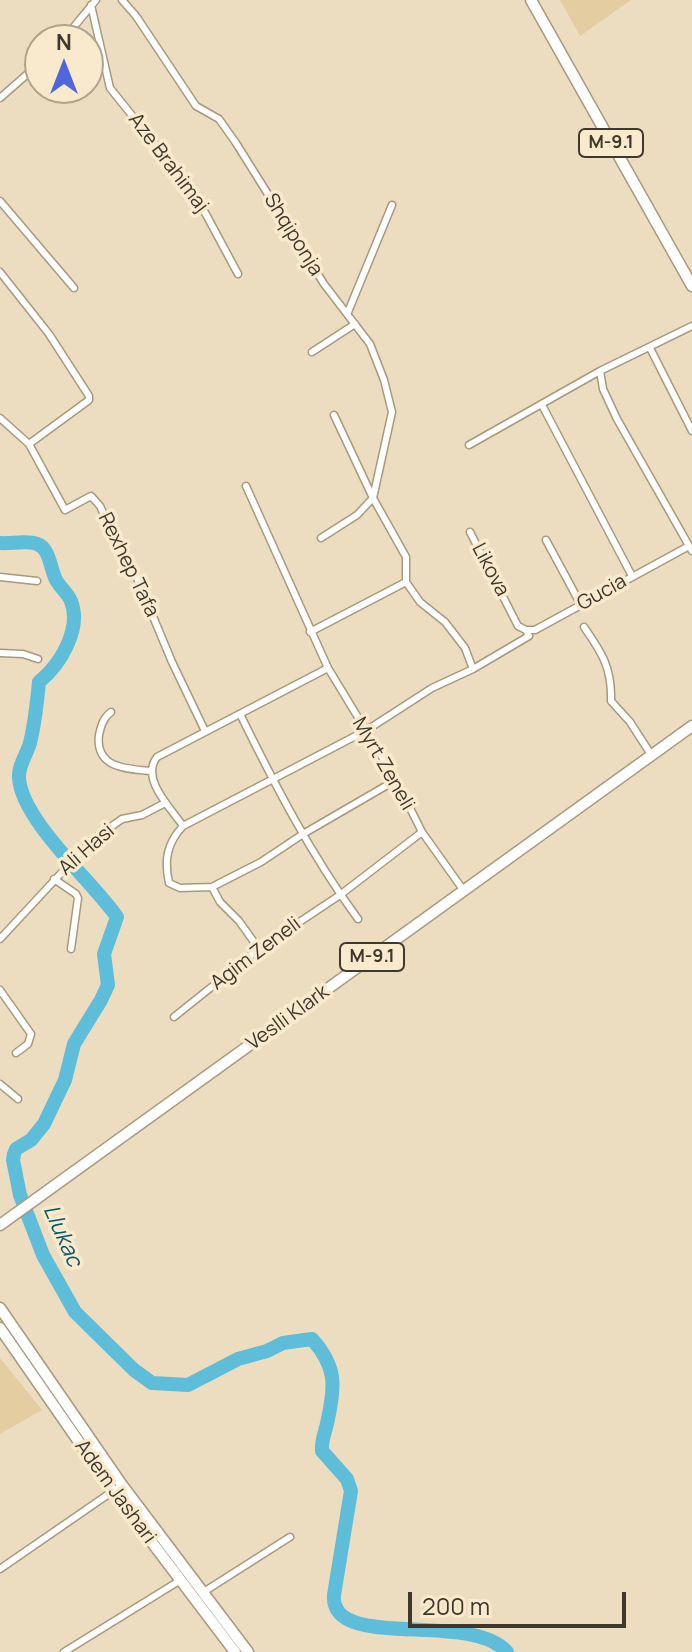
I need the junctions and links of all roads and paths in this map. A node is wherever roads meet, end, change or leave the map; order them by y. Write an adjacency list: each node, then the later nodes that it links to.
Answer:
1 (122, 0): 13 (street, Shqiponja)
2 (531, 0): 11 (main road, M-9.1)
3 (93, 3): 4 (street); 10 (street, Aze Brahimaj)
4 (76, 24)
5 (24, 77): 6 (street)
6 (0, 98)
7 (0, 201): 12 (street)
8 (392, 205): 13 (street)
9 (0, 272): 23 (street)
10 (238, 274)
11 (692, 286)
12 (74, 288)
13 (348, 312): 14 (street, Shqiponja)
14 (355, 324): 17 (street); 26 (street, Shqiponja)
15 (692, 326): 16 (street)
16 (650, 348): 18 (street); 22 (street)
17 (312, 352)
18 (600, 371): 19 (street); 30 (street)
19 (542, 405): 24 (street); 31 (street)
20 (334, 415): 26 (street)
21 (0, 418): 23 (street, Rexhep Tafa)
22 (692, 431)
23 (29, 444): 47 (street, Rexhep Tafa)
24 (469, 445)
25 (246, 486): 38 (street, Myrt Zeneli)
26 (373, 498): 28 (street); 34 (street)
27 (470, 532): 37 (street, Likova)
28 (321, 538)
29 (546, 540): 35 (street)
30 (690, 548): 31 (street, Gucia)
31 (632, 576): 35 (street, Gucia)
32 (0, 577): 33 (street)
33 (37, 581)
34 (406, 582): 38 (street); 42 (street)
35 (581, 605): 37 (street, Gucia)
36 (584, 627): 48 (street)
37 (526, 630): 42 (street, Gucia)
38 (310, 632): 41 (street, Myrt Zeneli)
39 (0, 653): 40 (street)
40 (38, 659)
41 (328, 668): 44 (street); 46 (street, Myrt Zeneli)
42 (473, 669): 46 (street)
43 (111, 712): 49 (street)
44 (240, 714): 47 (street); 50 (street)
45 (692, 726): 48 (main road, Veslli Klark / M-9.1)
46 (367, 730): 50 (street); 51 (street, Myrt Zeneli)
47 (205, 731): 49 (street)
48 (652, 756): 58 (main road, Veslli Klark / M-9.1)
49 (151, 771): 52 (street)
50 (272, 779): 53 (street); 55 (street)
51 (396, 780): 54 (street, Myrt Zeneli); 55 (street)
52 (165, 803): 53 (street); 56 (street, Ali Hasi)
53 (183, 826): 57 (street)
54 (422, 832): 58 (street, Myrt Zeneli); 59 (street, Agim Zeneli)
55 (303, 834): 57 (street); 59 (street)
56 (54, 879): 61 (street, Ali Hasi); 62 (street)
57 (212, 887): 63 (street)
58 (464, 891): 69 (main road, Veslli Klark / M-9.1)
59 (340, 895): 60 (street); 63 (street, Agim Zeneli)
60 (358, 919)
61 (0, 939)
62 (71, 949)
63 (259, 949): 65 (street, Agim Zeneli)
64 (0, 990): 66 (street)
65 (174, 1017)
66 (16, 1053)
67 (0, 1084): 68 (street)
68 (18, 1099)
69 (0, 1225)
70 (0, 1308): 72 (main road)
71 (0, 1328): 72 (main road, Adem Jashari)
72 (118, 1488): 74 (street); 75 (main road, Adem Jashari); 76 (main road)
73 (290, 1537): 76 (street)
74 (0, 1569)
75 (179, 1581): 77 (street); 78 (main road, Adem Jashari)
76 (202, 1593): 79 (main road)
77 (64, 1652)
78 (235, 1652)
79 (248, 1652)

